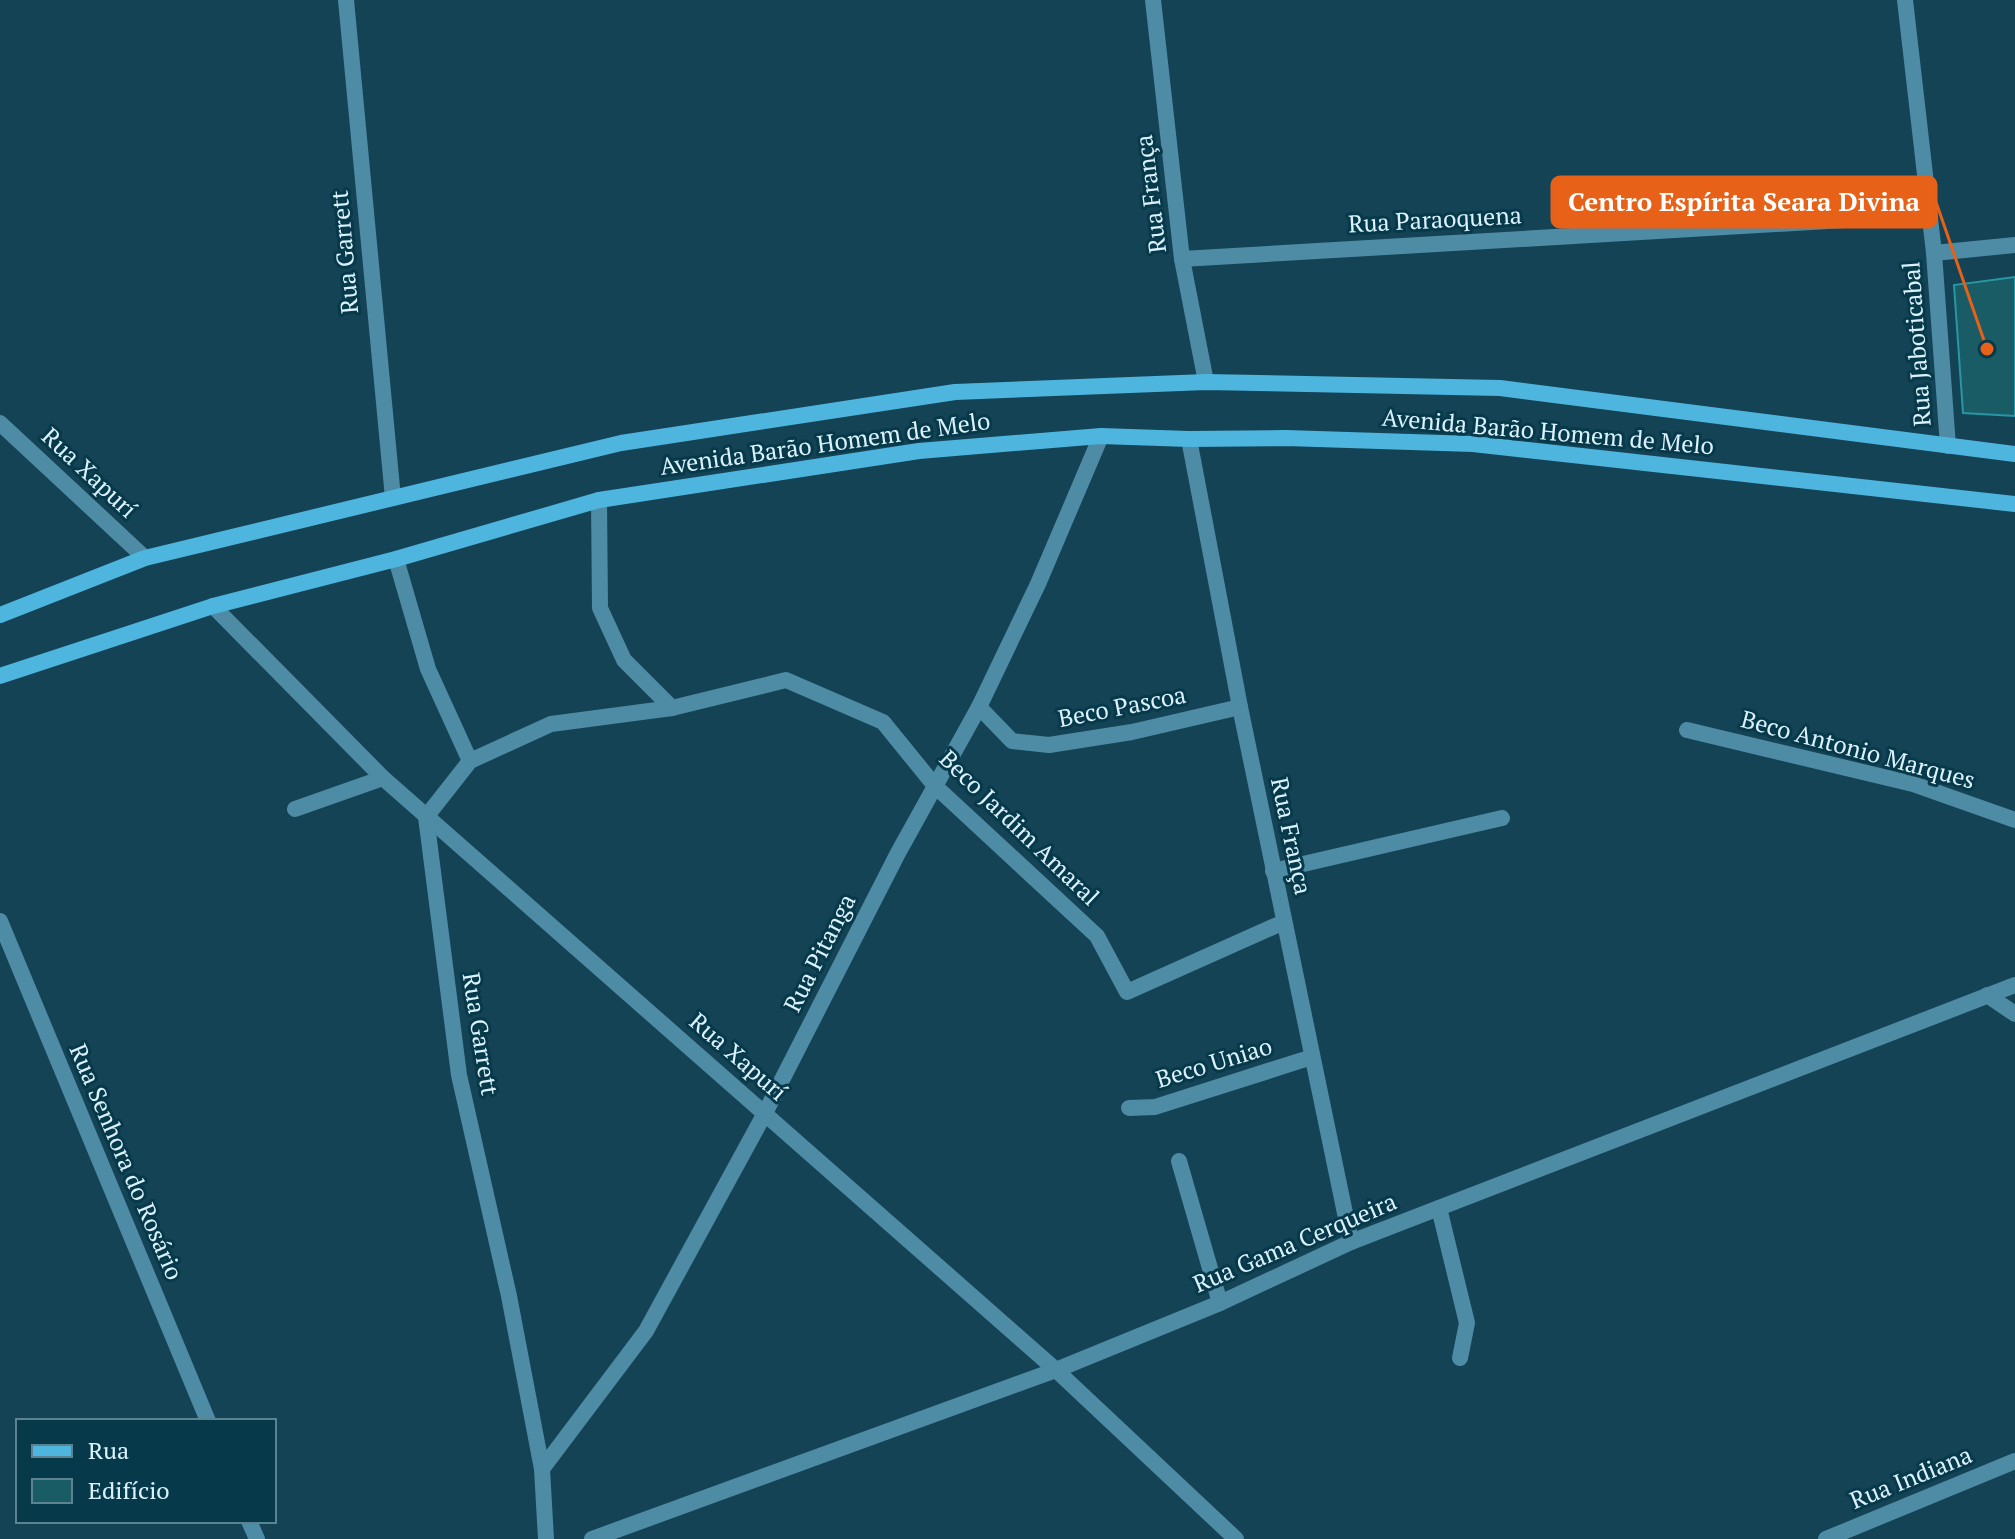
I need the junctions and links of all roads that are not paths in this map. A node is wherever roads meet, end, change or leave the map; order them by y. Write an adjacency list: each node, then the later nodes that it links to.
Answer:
1 (346, 0): 14 (street, Rua Garrett)
2 (1153, 0): 7 (street, Rua França)
3 (1905, 0): 4 (street, Rua Jaboticabal)
4 (1930, 215): 6 (street, Rua Jaboticabal); 7 (street, Rua Paraoquena)
5 (2015, 245): 6 (street)
6 (1934, 253): 12 (street, Rua Jaboticabal)
7 (1182, 259): 8 (street, Rua França)
8 (1206, 382): 12 (main road, Avenida Barão Homem de Melo); 14 (main road, Avenida Barão Homem de Melo)
9 (0, 423): 17 (street, Rua Xapurí)
10 (1101, 436): 11 (main road, Avenida Barão Homem de Melo); 15 (main road, Avenida Barão Homem de Melo); 22 (street, Rua Pitanga)
11 (1189, 439): 16 (main road, Avenida Barão Homem de Melo); 23 (street, Rua França)
12 (1948, 446): 13 (main road, Avenida Barão Homem de Melo)
13 (2015, 454)
14 (393, 498): 17 (main road, Avenida Barão Homem de Melo)
15 (599, 500): 18 (main road, Avenida Barão Homem de Melo); 24 (street)
16 (2015, 505)
17 (145, 558): 20 (main road, Avenida Barão Homem de Melo)
18 (396, 559): 19 (main road, Avenida Barão Homem de Melo); 26 (street)
19 (213, 606): 21 (main road, Avenida Barão Homem de Melo); 27 (street, Rua Xapurí)
20 (0, 615)
21 (0, 676)
22 (979, 707): 23 (street, Beco Pascoa); 28 (street, Rua Pitanga)
23 (1240, 707): 33 (street, Rua França)
24 (672, 708): 26 (street, Beco Jardim Amaral); 28 (street, Beco Jardim Amaral)
25 (1687, 730): 32 (street, Beco Antonio Marques)
26 (470, 761): 30 (street)
27 (383, 778): 29 (street); 30 (street, Rua Xapurí)
28 (935, 786): 35 (street, Beco Jardim Amaral); 41 (street, Rua Pitanga)
29 (295, 809)
30 (426, 817): 41 (street, Rua Xapurí); 50 (street, Rua Garrett)
31 (1502, 818): 33 (street)
32 (2015, 820)
33 (1273, 871): 35 (street, Rua França)
34 (0, 921): 48 (street, Rua Senhora do Rosário)
35 (1284, 922): 39 (street, Rua França)
36 (2015, 985): 37 (street, Rua Gama Cerqueira)
37 (1987, 995): 38 (street); 43 (street, Rua Gama Cerqueira)
38 (2015, 1014)
39 (1312, 1057): 40 (street, Beco Uniao); 44 (street, Rua França)
40 (1129, 1108)
41 (765, 1113): 47 (street, Rua Xapurí); 50 (street, Rua Pitanga)
42 (1179, 1161): 45 (street)
43 (1439, 1208): 44 (street, Rua Gama Cerqueira); 46 (street)
44 (1351, 1242): 45 (street, Rua Gama Cerqueira)
45 (1220, 1303): 47 (street, Rua Gama Cerqueira)
46 (1460, 1358)
47 (1056, 1370): 52 (street, Rua Gama Cerqueira); 53 (street, Rua Xapurí)
48 (207, 1419)
49 (2015, 1461): 54 (street, Rua Indiana)
50 (542, 1469): 51 (street, Rua Garrett)
51 (546, 1539)
52 (592, 1539)
53 (1236, 1539)
54 (1826, 1539)

